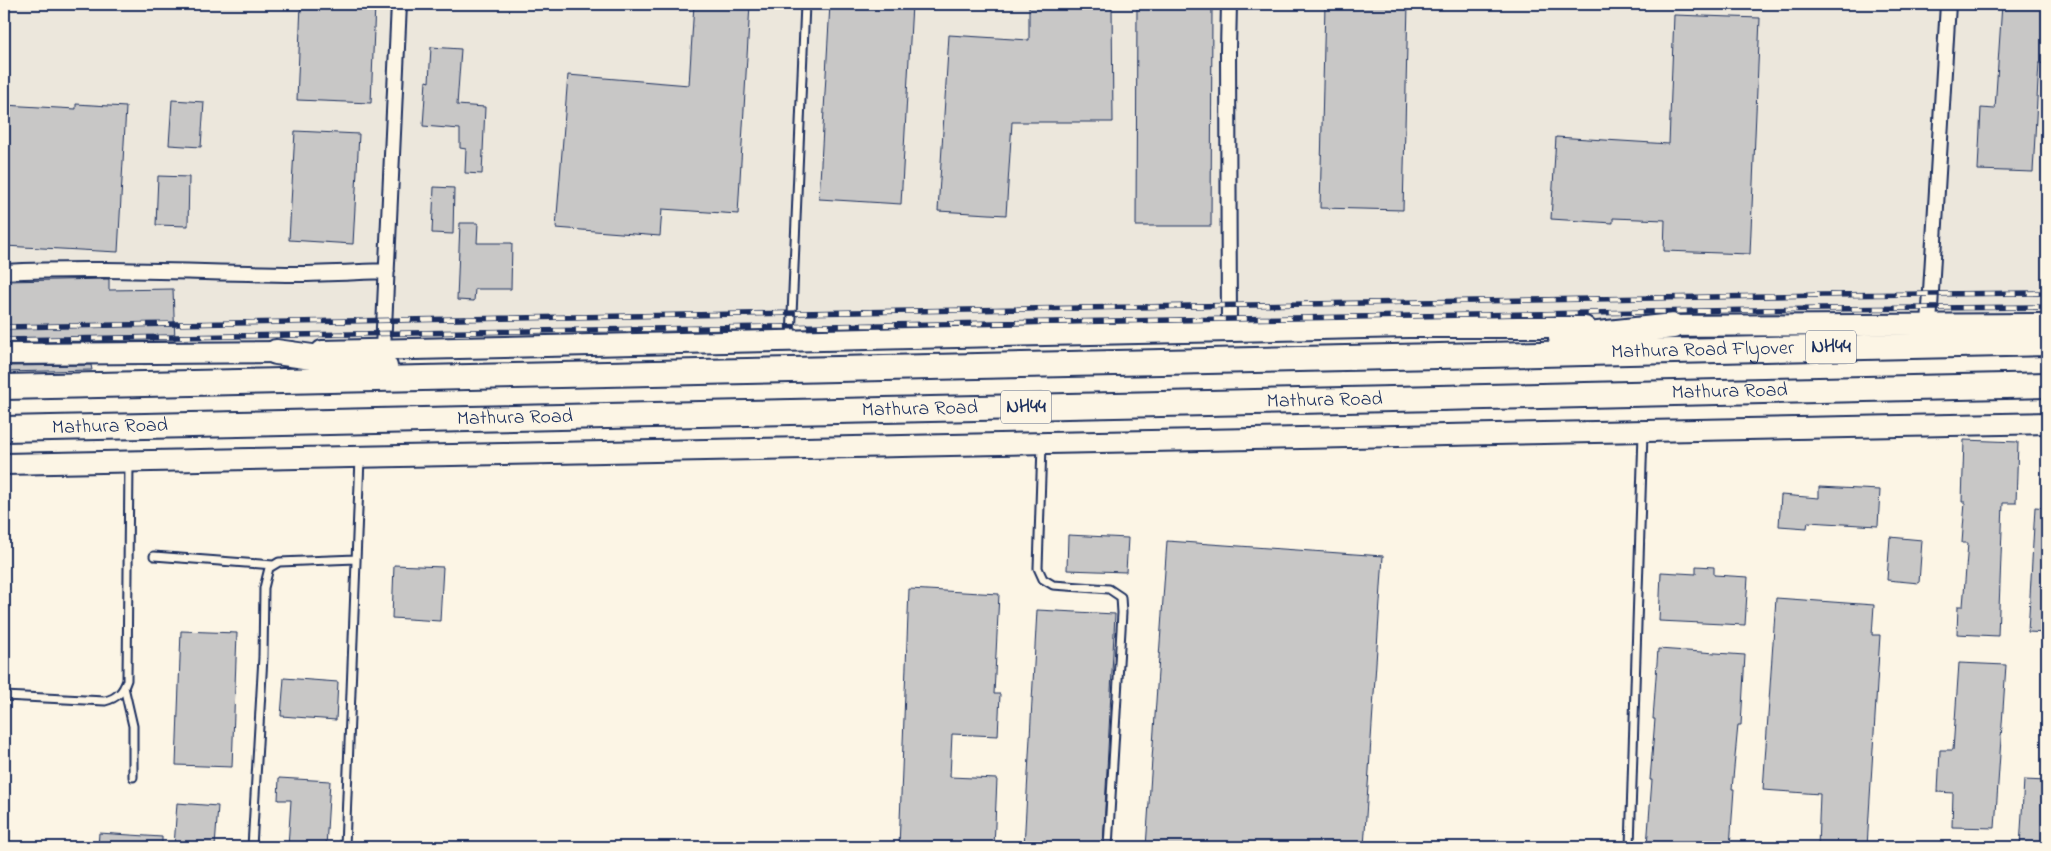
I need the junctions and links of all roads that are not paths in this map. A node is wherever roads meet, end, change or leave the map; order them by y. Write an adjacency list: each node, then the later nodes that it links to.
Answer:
1 (399, 4): 5 (street)
2 (806, 4): 11 (lane)
3 (1229, 4): 10 (street)
4 (1948, 4): 9 (street)
5 (387, 270): 6 (street); 13 (street)
6 (4, 272)
7 (2047, 324): 9 (main road)
8 (1673, 326): 9 (main road); 10 (main road); 16 (highway)
9 (1930, 326)
10 (1229, 331): 11 (main road)
11 (790, 341): 13 (main road)
12 (2047, 344): 16 (highway, Mathura Road Flyover / NH44)
13 (383, 349): 14 (main road)
14 (276, 352): 15 (main road); 17 (highway)
15 (4, 354)
16 (1479, 354): 17 (highway, Mathura Road / NH44)
17 (460, 377): 19 (highway, Mathura Road / NH44)
18 (2047, 385): 21 (highway, Mathura Road / NH44)
19 (4, 387)
20 (2047, 422): 22 (main road)
21 (4, 429)
22 (1643, 430): 23 (main road); 36 (lane)
23 (1042, 442): 24 (main road); 35 (lane)
24 (360, 456): 25 (main road); 28 (lane)
25 (128, 460): 26 (main road); 30 (lane)
26 (4, 464)
27 (154, 556): 29 (lane)
28 (356, 559): 29 (lane); 34 (lane)
29 (273, 565): 33 (lane)
30 (124, 687): 31 (lane); 32 (lane)
31 (4, 696)
32 (133, 777)
33 (252, 847)
34 (345, 847)
35 (1108, 847)
36 (1630, 847)

